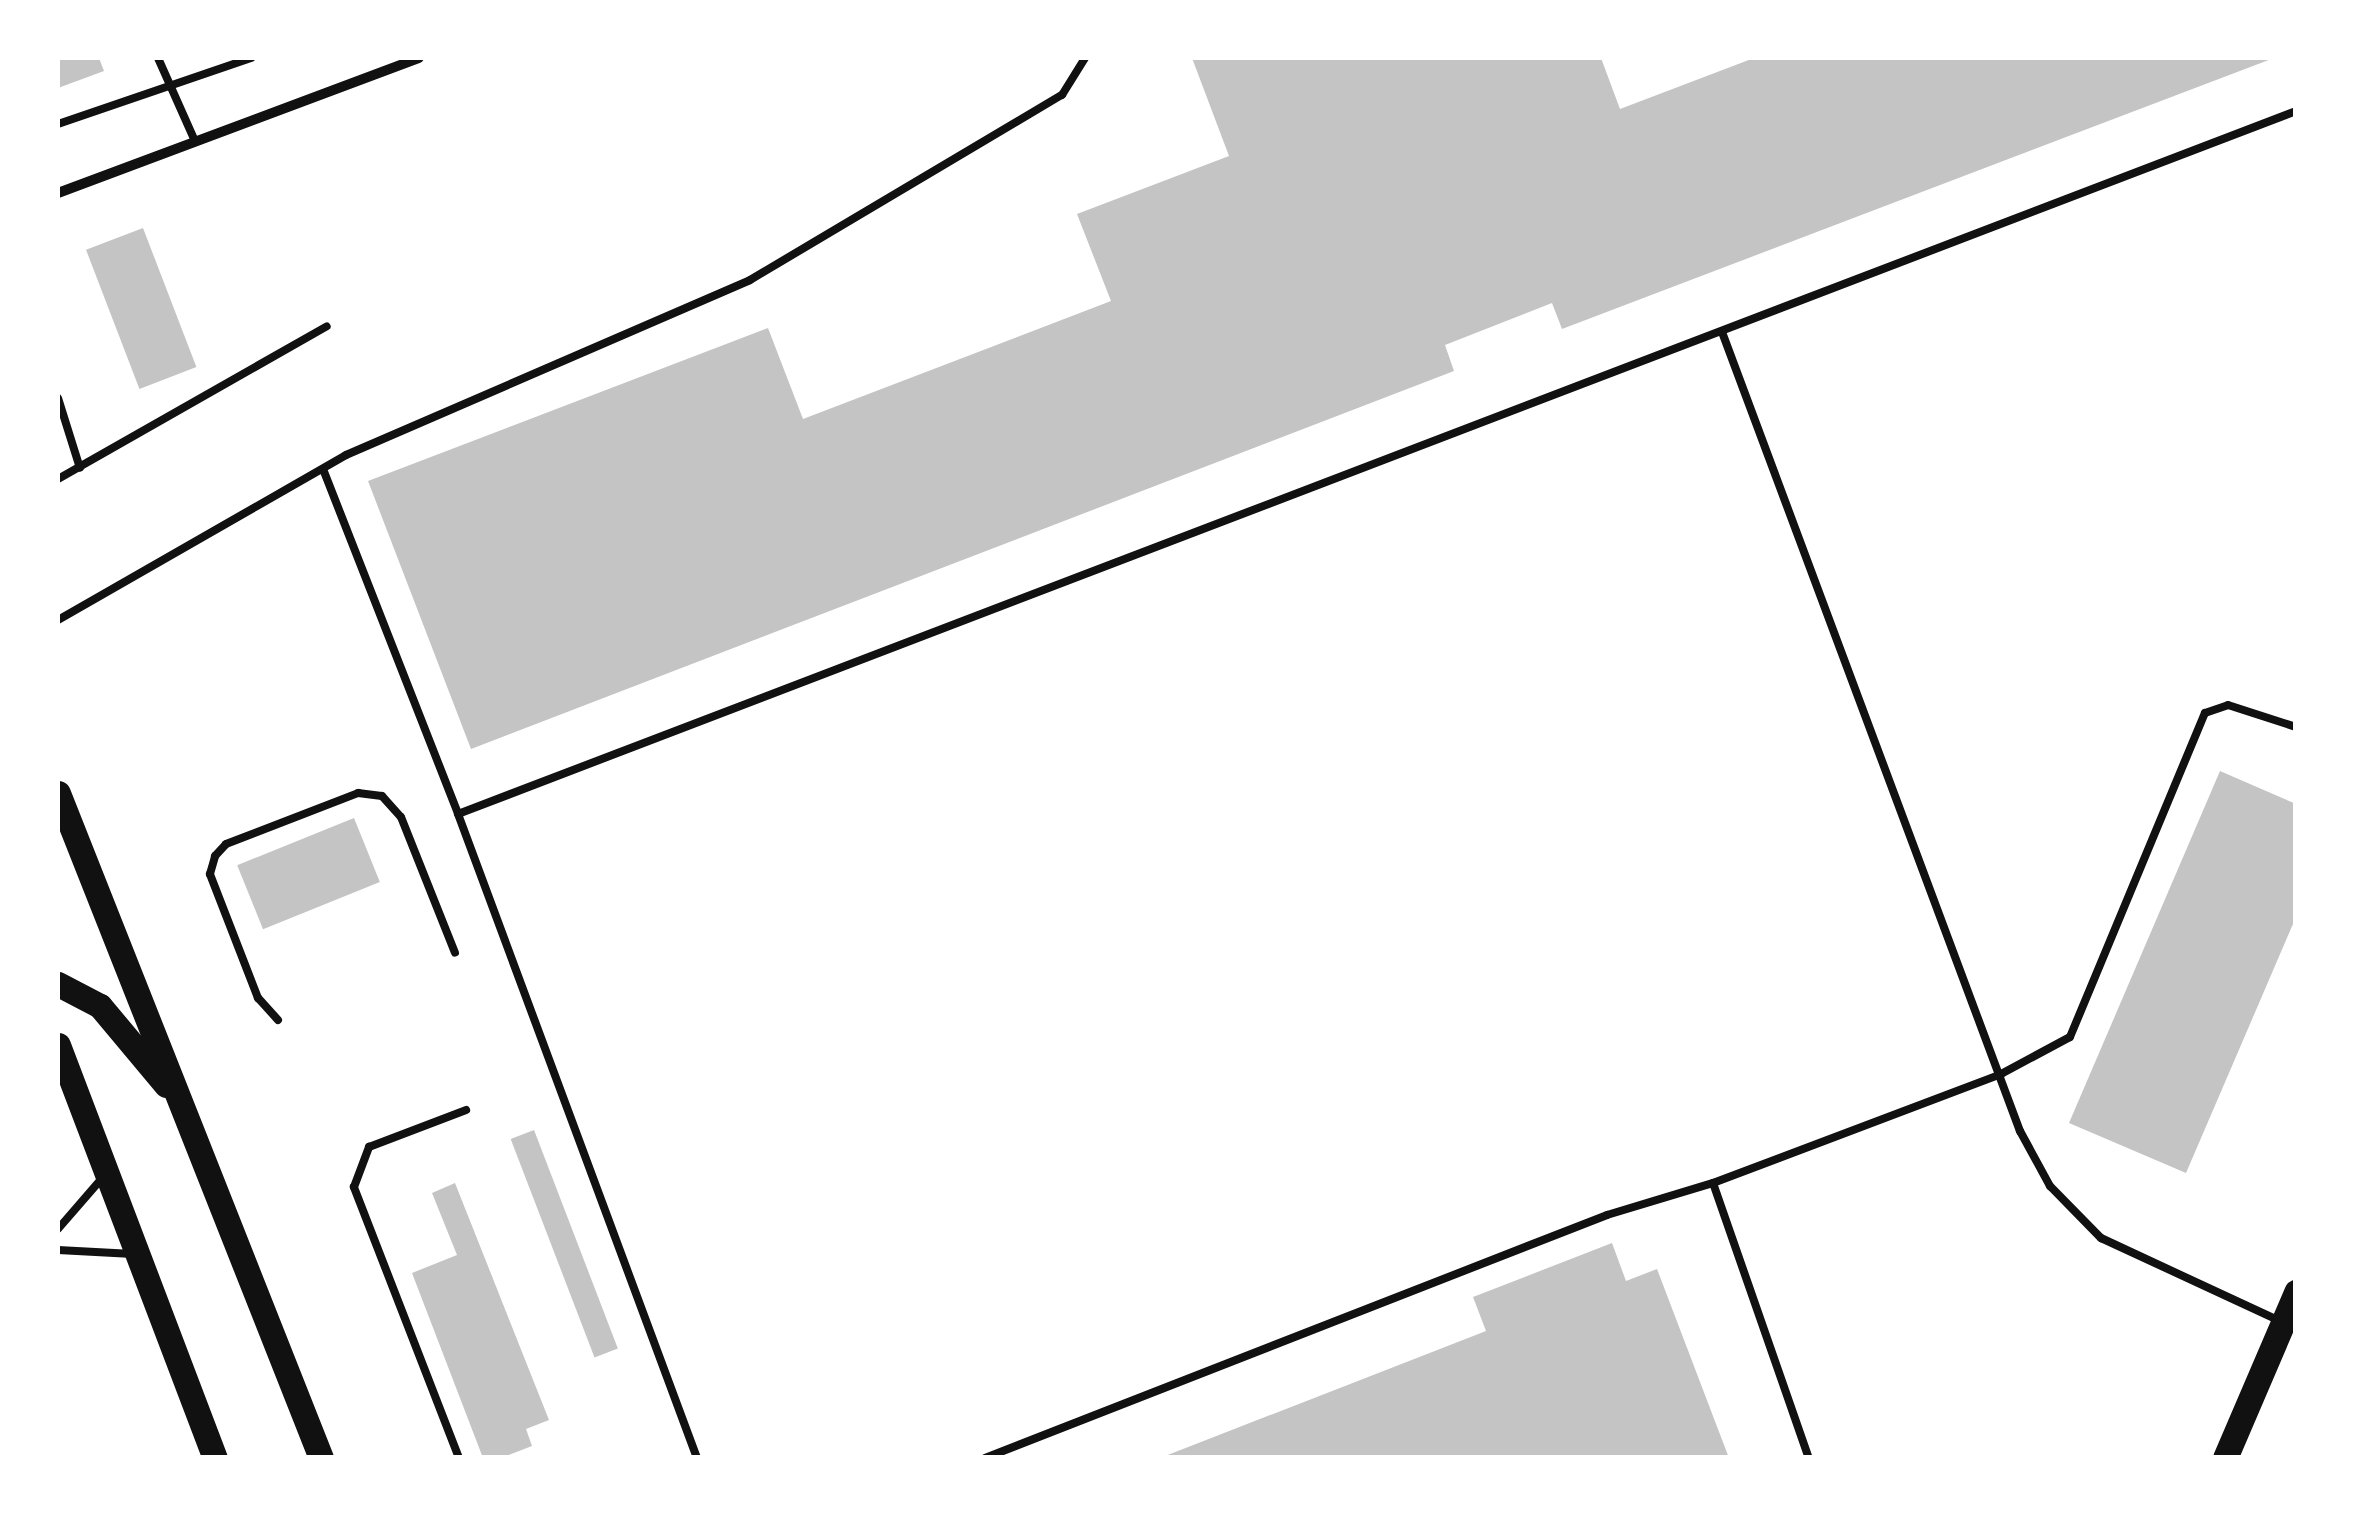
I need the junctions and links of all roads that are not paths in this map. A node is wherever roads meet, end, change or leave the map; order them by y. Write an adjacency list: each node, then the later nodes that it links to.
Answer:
1 (158, 58): 5 (lane)
2 (251, 58): 5 (lane)
3 (419, 58): 8 (street)
4 (1085, 58): 14 (lane)
5 (172, 84): 7 (lane); 8 (lane)
6 (2296, 110): 11 (lane)
7 (58, 124)
8 (195, 142): 9 (street)
9 (58, 193)
10 (328, 326): 13 (lane)
11 (1722, 332): 19 (lane); 24 (lane)
12 (58, 398): 13 (lane)
13 (80, 468): 15 (lane)
14 (323, 468): 16 (lane); 19 (lane)
15 (58, 478)
16 (58, 620)
17 (2296, 726): 24 (lane)
18 (58, 793): 25 (main road)
19 (458, 814): 37 (lane)
20 (455, 954): 22 (lane)
21 (58, 984): 25 (main road)
22 (278, 1020)
23 (58, 1045): 27 (main road)
24 (2001, 1074): 28 (lane); 33 (lane)
25 (179, 1100): 35 (main road)
26 (466, 1110): 36 (lane)
27 (106, 1173): 29 (lane); 31 (main road)
28 (1713, 1183): 38 (lane); 39 (lane)
29 (58, 1229)
30 (58, 1250): 31 (lane)
31 (137, 1254): 34 (main road)
32 (2296, 1292): 33 (main road)
33 (2291, 1326): 40 (main road)
34 (209, 1456)
35 (321, 1458)
36 (458, 1458)
37 (697, 1458)
38 (985, 1458)
39 (1809, 1458)
40 (2225, 1458)

